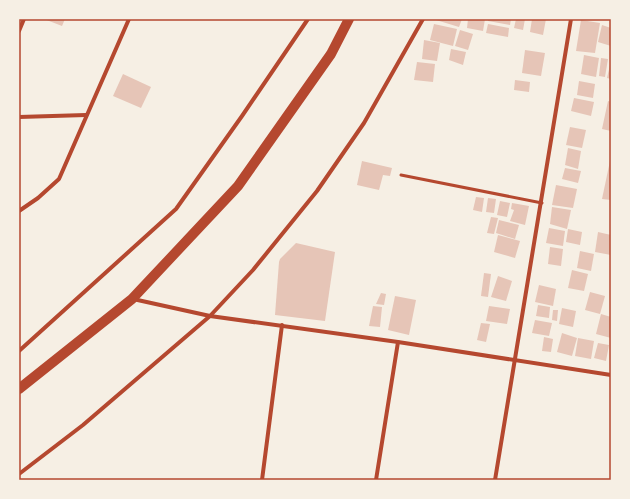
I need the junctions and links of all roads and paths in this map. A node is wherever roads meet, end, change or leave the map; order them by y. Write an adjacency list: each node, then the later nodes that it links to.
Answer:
1 (24, 19): 7 (street)
2 (129, 19): 8 (street)
3 (308, 19): 17 (street)
4 (350, 19): 13 (main road)
5 (423, 19): 14 (street)
6 (572, 19): 11 (street)
7 (19, 31)
8 (86, 115): 9 (street); 12 (street)
9 (19, 117)
10 (401, 175): 11 (lane)
11 (542, 203): 18 (street)
12 (19, 211)
13 (132, 299): 14 (street); 20 (main road)
14 (210, 316): 15 (street); 21 (street)
15 (282, 325): 16 (street); 22 (street)
16 (398, 342): 18 (street); 23 (street)
17 (19, 351)
18 (515, 360): 19 (street); 24 (street)
19 (611, 375)
20 (19, 389)
21 (19, 474)
22 (262, 480)
23 (376, 480)
24 (495, 480)

